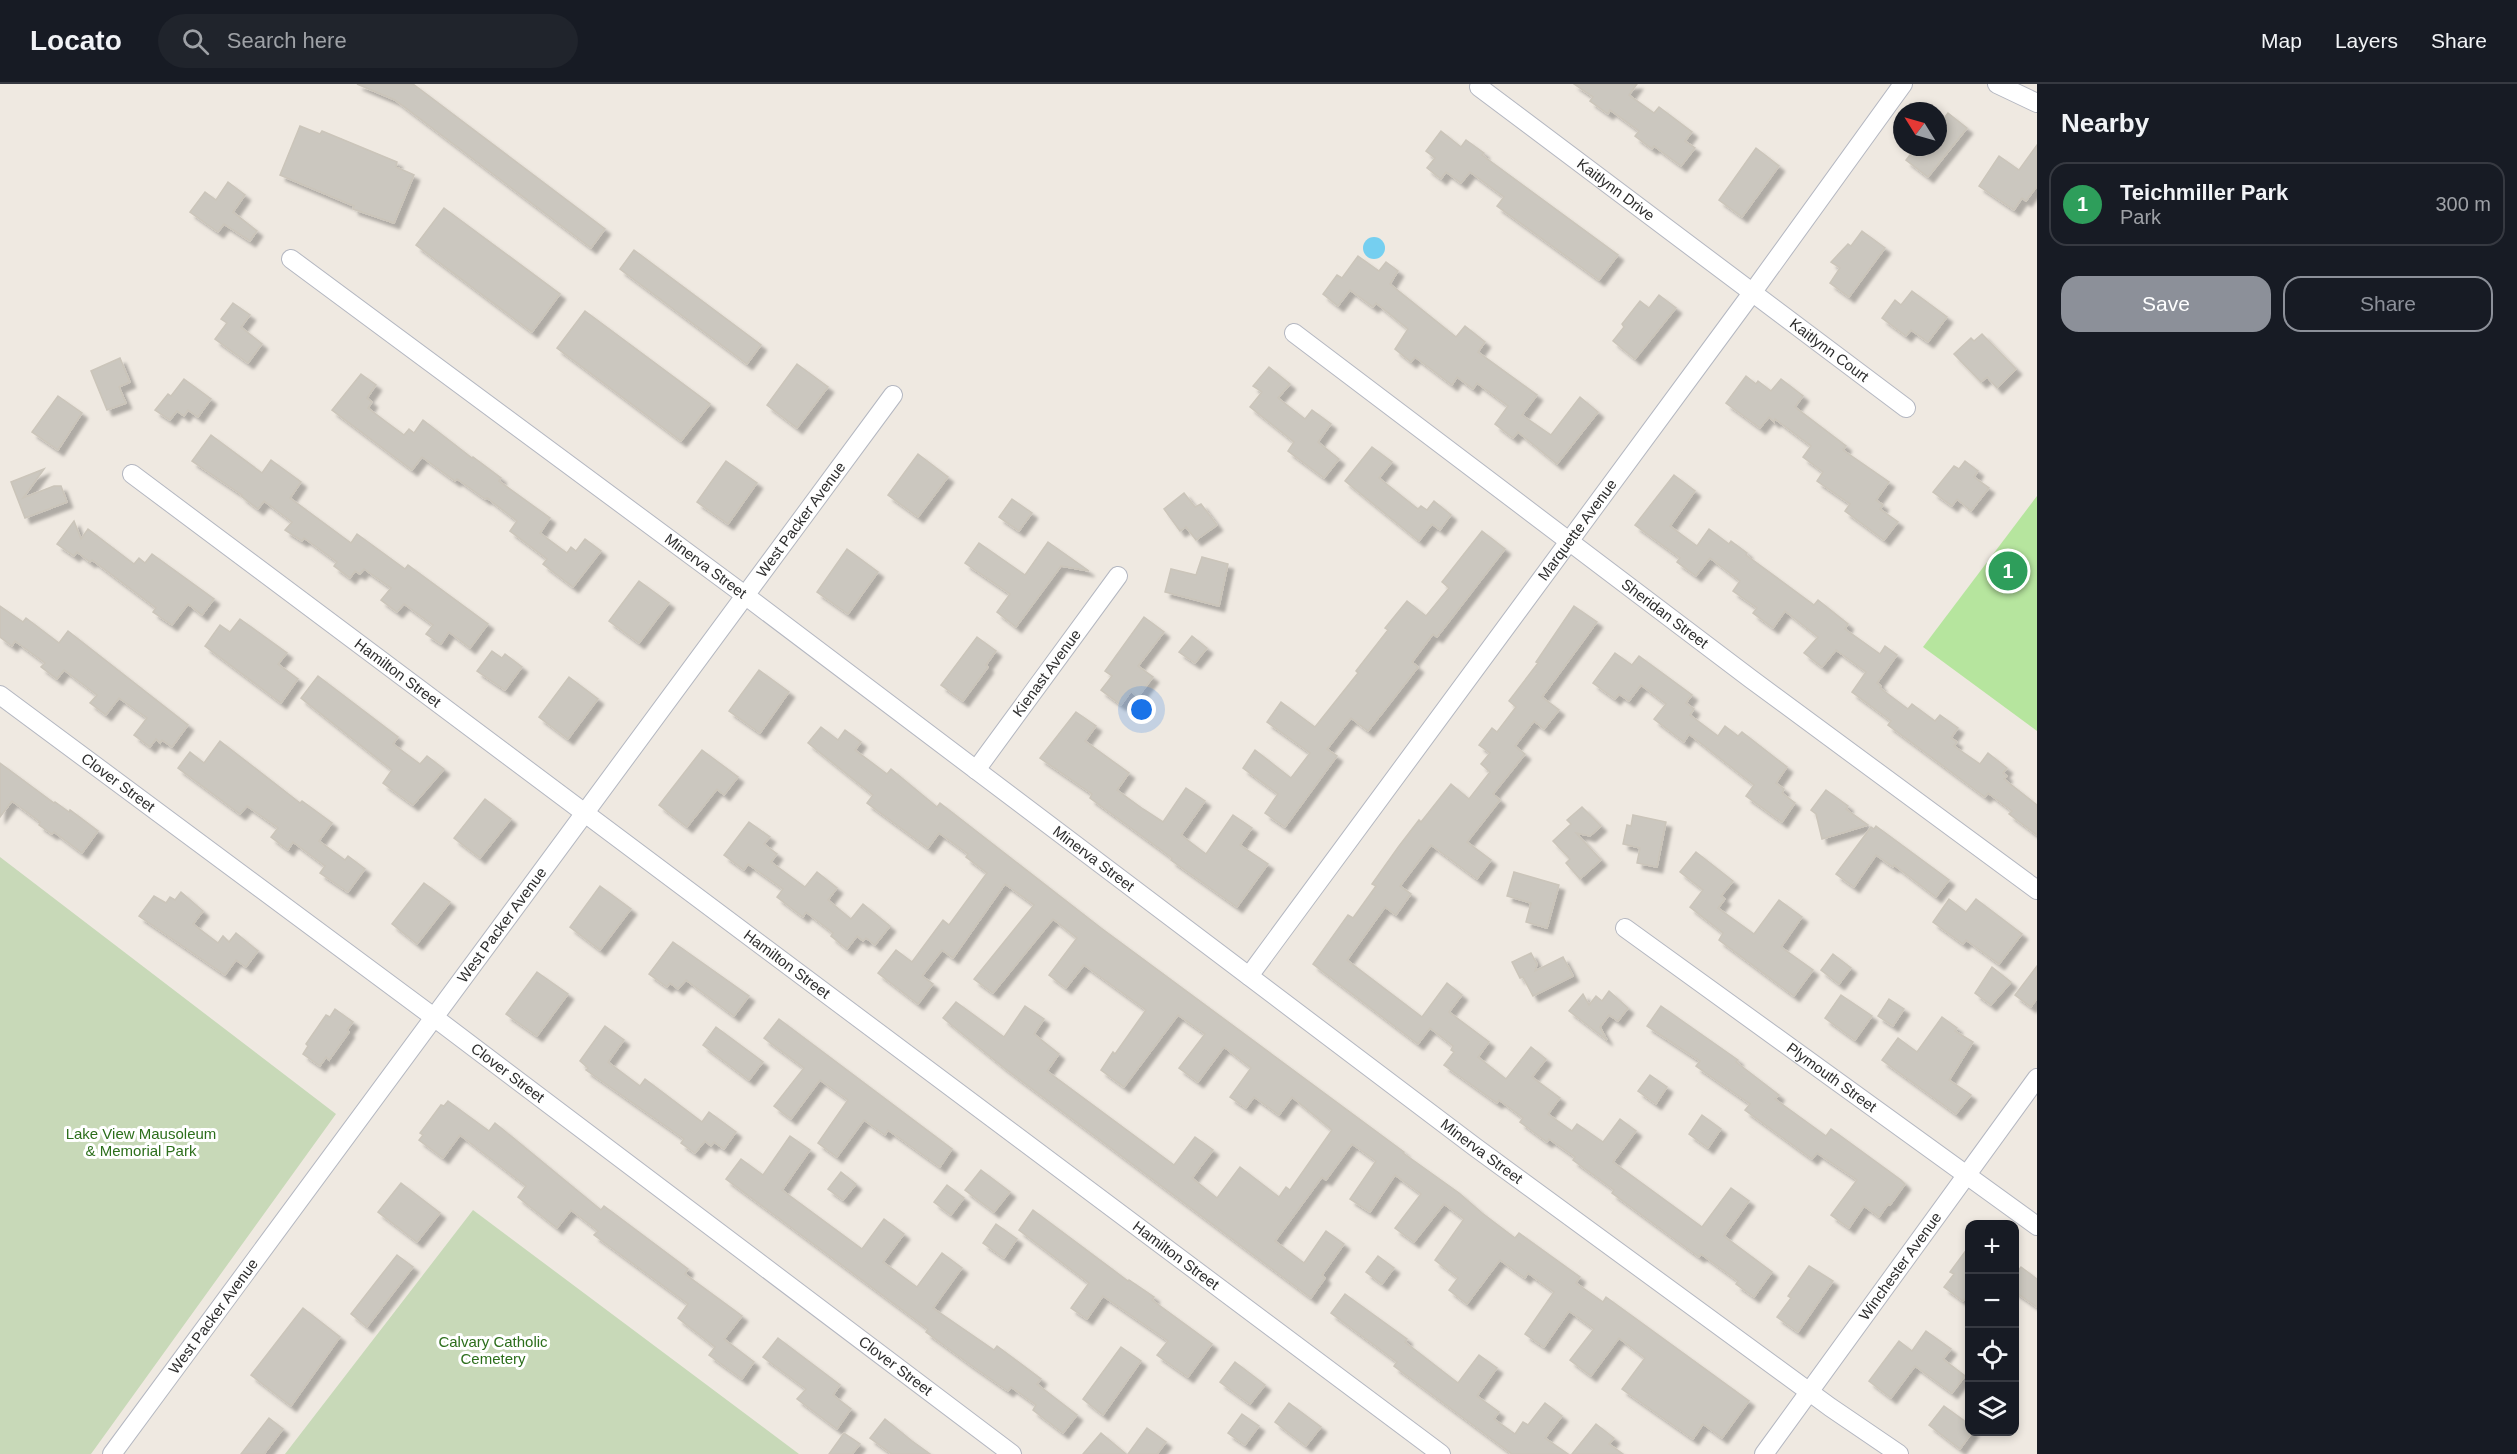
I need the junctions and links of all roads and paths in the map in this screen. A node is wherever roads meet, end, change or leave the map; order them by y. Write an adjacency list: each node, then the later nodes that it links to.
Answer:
1 (1903, 84): 6 (street, Marquette Avenue)
2 (1997, 84): 4 (street)
3 (1479, 87): 6 (street, Kaitlynn Drive)
4 (2037, 103)
5 (291, 259): 13 (street, Minerva Street)
6 (1752, 293): 9 (street, Kaitlynn Court); 11 (street, Marquette Avenue)
7 (1294, 333): 11 (street, Sheridan Street)
8 (892, 395): 13 (street, West Packer Avenue)
9 (1906, 408)
10 (132, 474): 16 (street, Hamilton Street)
11 (1568, 541): 17 (street, Sheridan Street); 19 (street, Marquette Avenue)
12 (1118, 576): 15 (street, Kienast Avenue)
13 (746, 596): 15 (street, Minerva Street); 16 (street, West Packer Avenue)
14 (0, 695): 20 (street, Clover Street)
15 (976, 770): 19 (street, Minerva Street)
16 (586, 813): 20 (street, West Packer Avenue); 27 (street, Hamilton Street)
17 (2037, 890)
18 (1625, 928): 22 (street, Plymouth Street)
19 (1249, 976): 24 (street, Minerva Street)
20 (435, 1018): 25 (street, West Packer Avenue); 26 (street, Clover Street)
21 (2037, 1078): 22 (street, Winchester Avenue)
22 (1967, 1175): 23 (street, Plymouth Street); 24 (street, Winchester Avenue)
23 (2037, 1226)
24 (1809, 1391): 28 (street, Winchester Avenue); 29 (street, Minerva Street)
25 (112, 1454)
26 (1012, 1454)
27 (1441, 1454)
28 (1764, 1454)
29 (1899, 1454)

